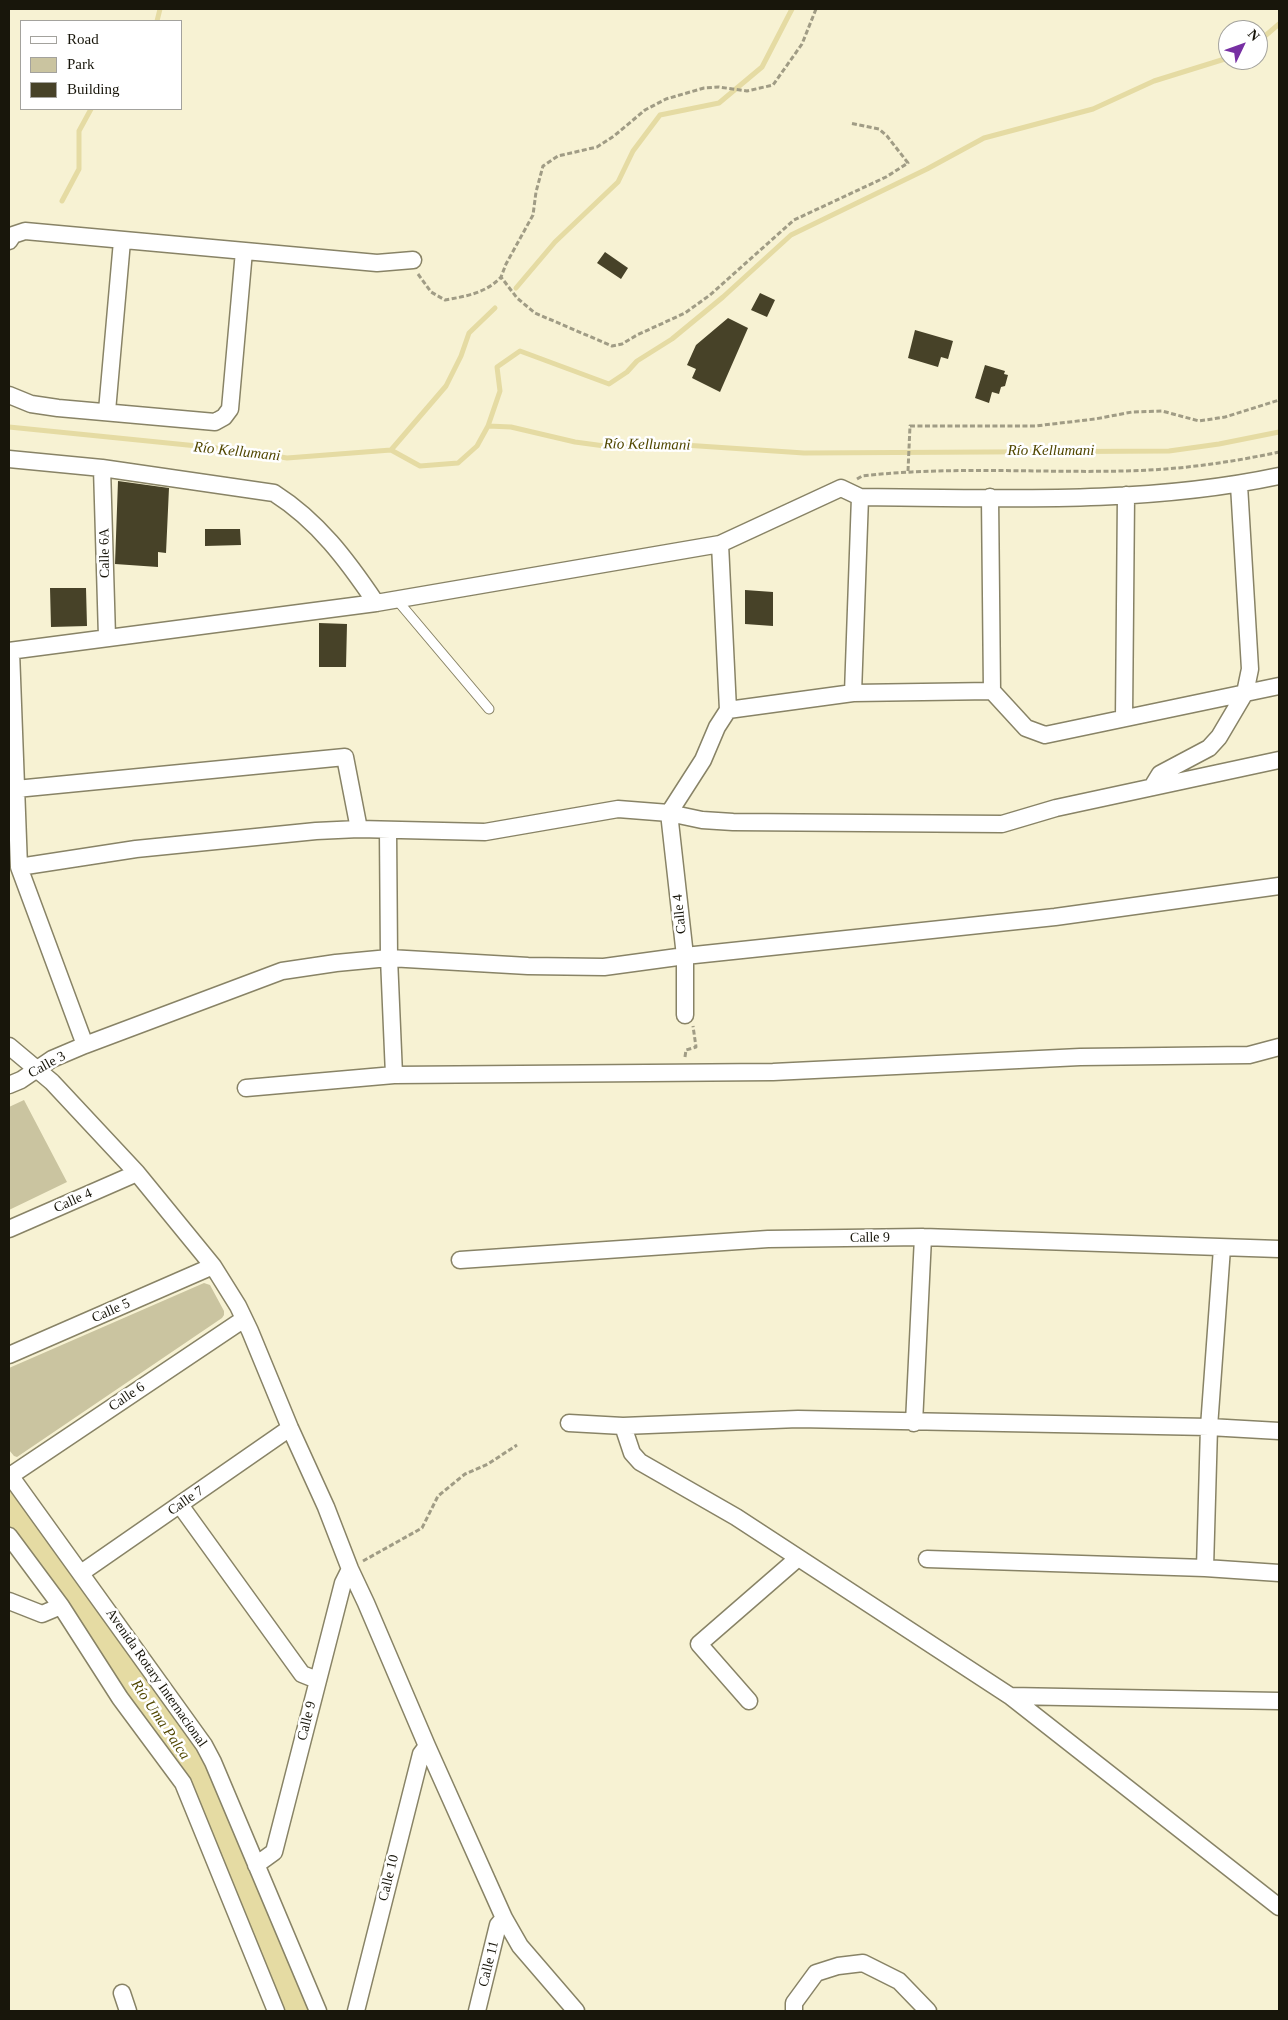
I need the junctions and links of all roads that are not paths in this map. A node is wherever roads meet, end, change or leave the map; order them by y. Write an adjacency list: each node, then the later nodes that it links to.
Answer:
1 (9, 241): 2 (street)
2 (122, 241): 3 (street); 6 (street)
3 (244, 251): 4 (street); 6 (street)
4 (413, 260)
5 (9, 395): 6 (street)
6 (107, 411)
7 (9, 459): 8 (street)
8 (102, 468): 16 (street); 17 (street, Calle 6A)
9 (1279, 476): 10 (street)
10 (1239, 485): 11 (street); 22 (street)
11 (1126, 495): 13 (street); 25 (street)
12 (860, 496): 13 (street); 14 (street); 21 (street)
13 (990, 498): 20 (street)
14 (720, 544): 15 (street); 24 (street)
15 (397, 600): 16 (street); 23 (lane)
16 (376, 603): 17 (street)
17 (107, 637): 18 (street)
18 (10, 651): 28 (street)
19 (1279, 686): 22 (street)
20 (992, 691): 21 (street); 25 (street)
21 (853, 693): 24 (street)
22 (1245, 693): 25 (street); 27 (street)
23 (488, 709)
24 (728, 710): 29 (street)
25 (1124, 718)
26 (1279, 760): 27 (street)
27 (1152, 787): 29 (street)
28 (16, 789): 30 (street); 32 (street)
29 (669, 813): 31 (street); 34 (street, Calle 4)
30 (360, 829): 31 (street); 32 (street)
31 (388, 830): 35 (street)
32 (19, 868): 37 (street)
33 (1279, 886): 34 (street, Calle 3)
34 (685, 956): 35 (street, Calle 3); 36 (street, Calle 4)
35 (390, 958): 37 (street, Calle 3); 41 (street)
36 (685, 1015)
37 (85, 1045): 40 (street, Calle 3)
38 (9, 1046): 40 (street)
39 (1279, 1047): 41 (street)
40 (36, 1070): 42 (street, Calle 3); 44 (street)
41 (394, 1075): 43 (street)
42 (9, 1085)
43 (246, 1088)
44 (137, 1172): 45 (street, Calle 4); 50 (street)
45 (9, 1229)
46 (923, 1237): 47 (street, Calle 9); 49 (street, Calle 9); 53 (street)
47 (1222, 1248): 48 (street, Calle 9); 56 (street)
48 (1279, 1249)
49 (460, 1260)
50 (213, 1266): 51 (street); 52 (street, Calle 5)
51 (244, 1319): 57 (street); 59 (street, Calle 6)
52 (9, 1355)
53 (914, 1422): 55 (street); 56 (street)
54 (569, 1424): 55 (street)
55 (623, 1426): 62 (street)
56 (1209, 1427): 58 (street); 64 (street)
57 (290, 1428): 60 (street, Calle 7); 65 (street)
58 (1279, 1431)
59 (9, 1475): 66 (street, Avenida Rotary Internacional)
60 (180, 1505): 66 (street, Calle 7); 70 (street)
61 (9, 1536): 69 (street)
62 (798, 1558): 71 (street); 72 (street)
63 (927, 1559): 64 (street)
64 (1205, 1568): 67 (street)
65 (350, 1569): 70 (street, Calle 9); 74 (street)
66 (81, 1573): 75 (street, Avenida Rotary Internacional)
67 (1279, 1573)
68 (9, 1602): 69 (street)
69 (61, 1606): 80 (street)
70 (317, 1680): 75 (street, Calle 9)
71 (1010, 1696): 73 (street); 76 (street)
72 (750, 1701)
73 (1279, 1701)
74 (427, 1746): 77 (street); 82 (street, Calle 10)
75 (256, 1866): 81 (street, Avenida Rotary Internacional)
76 (1279, 1907)
77 (504, 1918): 83 (street, Calle 11); 84 (street)
78 (122, 1993): 79 (street)
79 (128, 2011)
80 (276, 2011)
81 (318, 2011)
82 (356, 2011)
83 (477, 2011)
84 (576, 2011)
85 (794, 2011): 86 (street)
86 (928, 2011)

